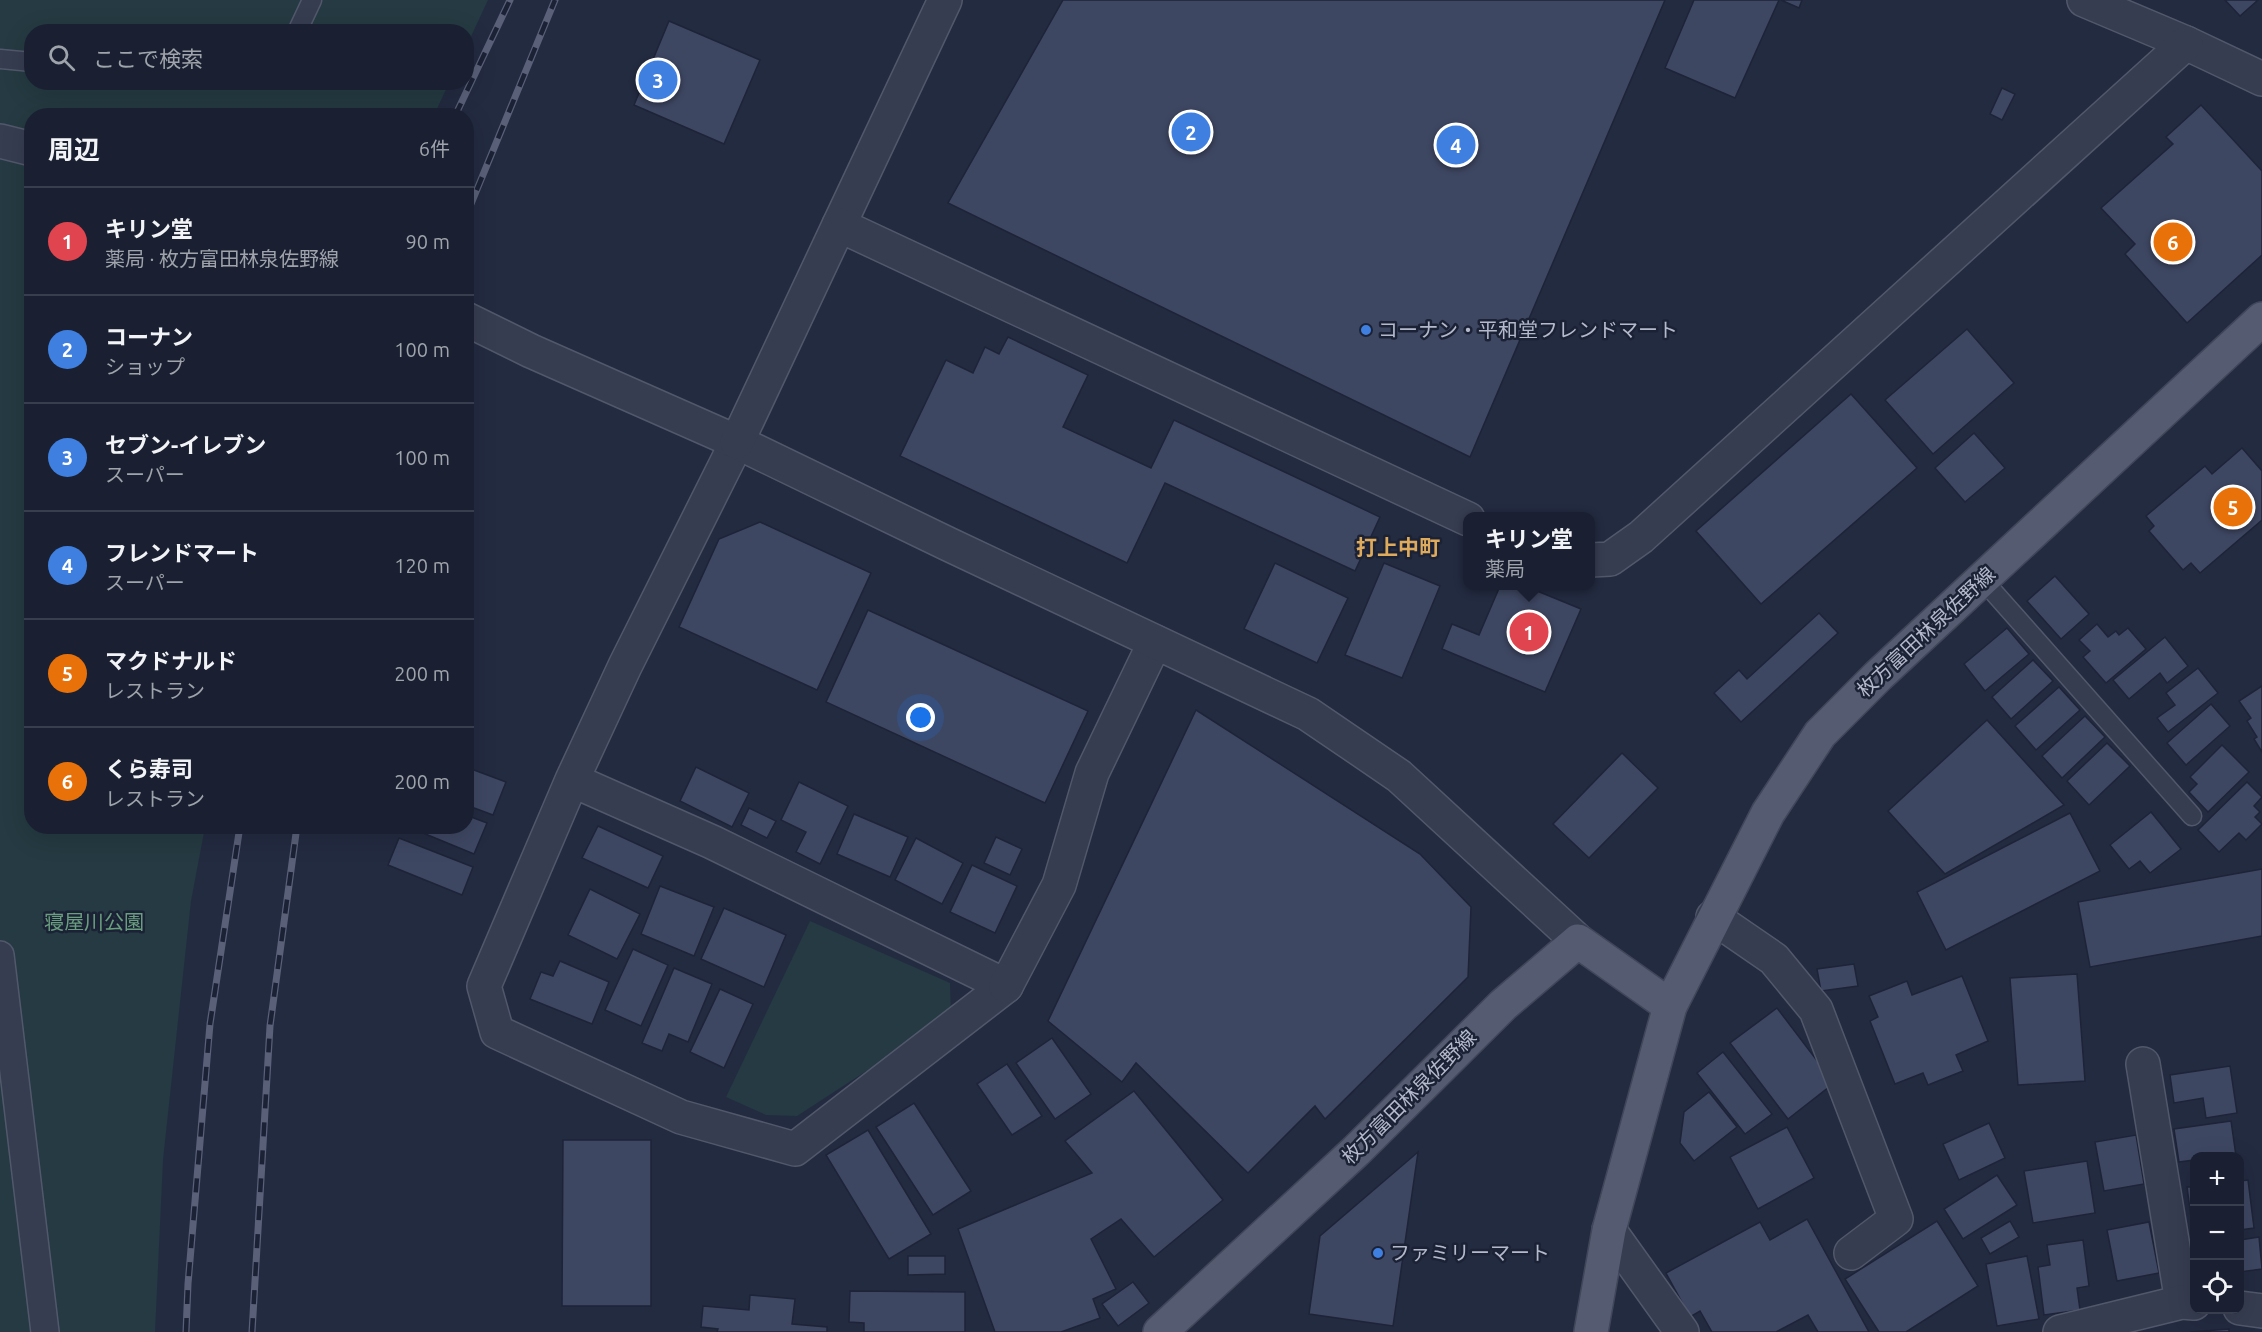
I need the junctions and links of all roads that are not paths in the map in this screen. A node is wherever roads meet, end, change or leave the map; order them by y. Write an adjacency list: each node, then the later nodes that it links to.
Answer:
1 (312, 0): 4 (lane)
2 (945, 0): 11 (street)
3 (2084, 0): 5 (street)
4 (301, 24)
5 (2186, 43): 8 (street); 16 (street)
6 (0, 59): 7 (lane)
7 (24, 61)
8 (2262, 79)
9 (0, 141): 10 (street)
10 (24, 147)
11 (839, 225): 14 (street); 15 (street)
12 (2262, 318): 17 (main road, 枚方富田林泉佐野線)
13 (474, 323): 14 (street)
14 (737, 441): 18 (street); 19 (street)
15 (1463, 517)
16 (1595, 560)
17 (1982, 579): 20 (lane); 21 (main road, 枚方富田林泉佐野線)
18 (1155, 642): 22 (street); 24 (street)
19 (572, 780): 24 (street); 24 (street)
20 (2192, 816)
21 (1713, 917): 25 (main road, 枚方富田林泉佐野線); 28 (street)
22 (1578, 941): 25 (main road); 33 (main road, 枚方富田林泉佐野線)
23 (0, 955): 32 (street)
24 (1006, 986)
25 (1670, 1006): 27 (main road, 枚方富田林泉佐野線)
26 (2143, 1064): 29 (street)
27 (1609, 1230): 34 (main road, 枚方富田林泉佐野線); 35 (street)
28 (1851, 1253)
29 (2188, 1302): 36 (street)
30 (2244, 1309): 31 (street)
31 (2262, 1311)
32 (45, 1332)
33 (1160, 1332)
34 (1591, 1332)
35 (1683, 1332)
36 (2060, 1332)

